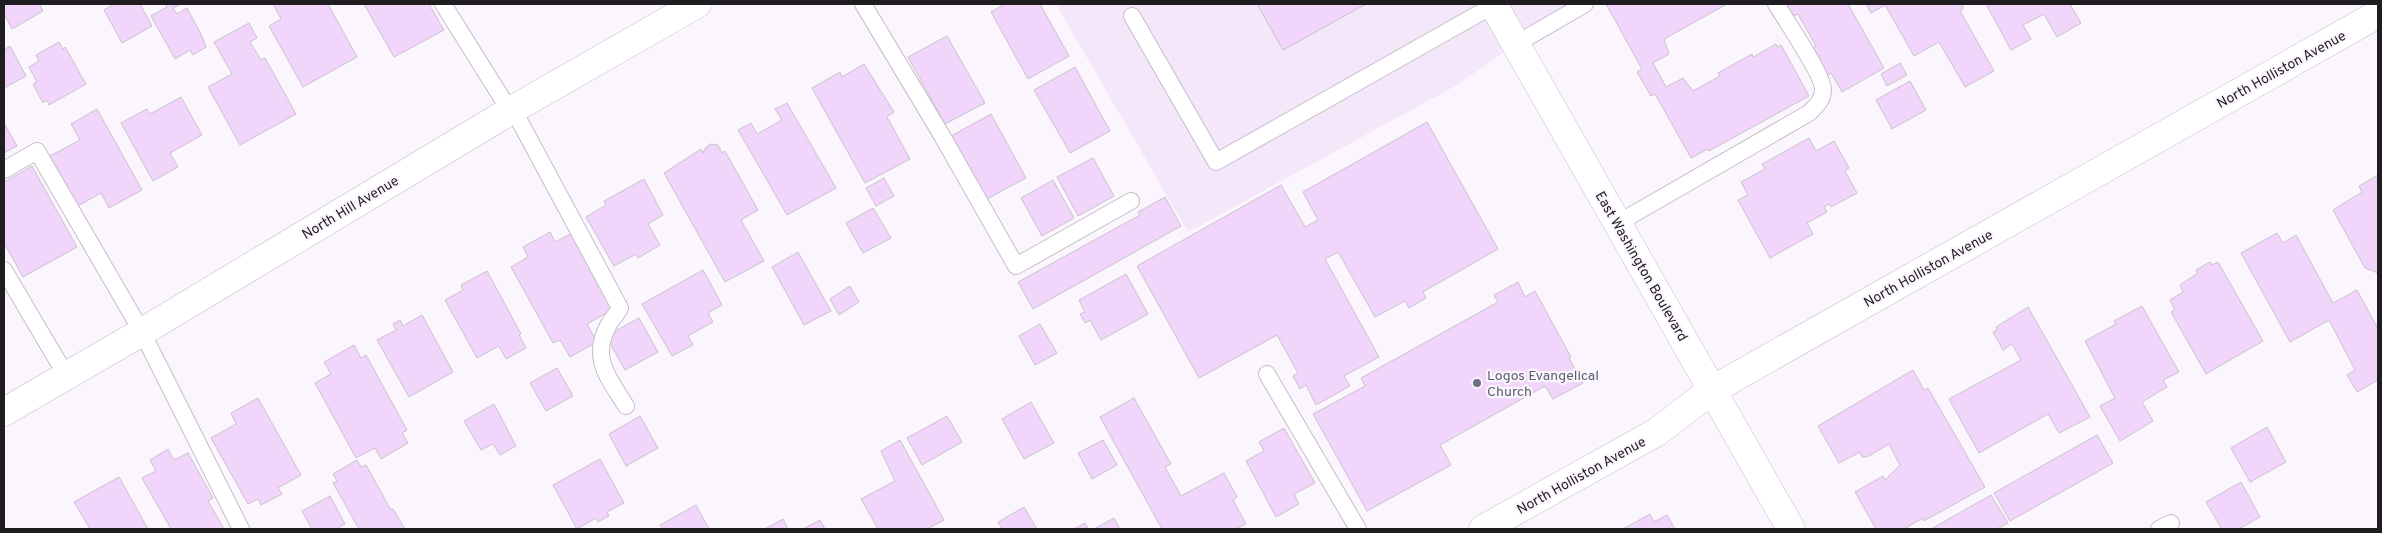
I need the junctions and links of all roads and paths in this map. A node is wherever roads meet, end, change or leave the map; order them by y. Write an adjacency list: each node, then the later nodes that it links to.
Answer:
1 (443, 4): 10 (lane)
2 (697, 4): 10 (street, North Hill Avenue)
3 (864, 4): 12 (lane)
4 (1585, 4): 9 (lane)
5 (1776, 4): 13 (lane)
6 (1494, 5): 8 (lane); 9 (street, East Washington Boulevard)
7 (2378, 14): 18 (street, North Holliston Avenue)
8 (1132, 16)
9 (1516, 44): 13 (street, East Washington Boulevard)
10 (511, 110): 15 (street, North Hill Avenue); 19 (lane)
11 (4, 170): 15 (lane)
12 (1131, 201)
13 (1618, 223): 18 (street, East Washington Boulevard)
14 (4, 270): 17 (lane)
15 (142, 332): 17 (street, North Hill Avenue); 21 (lane)
16 (1267, 374): 22 (lane)
17 (67, 377): 20 (street, North Hill Avenue)
18 (1712, 390): 23 (street, North Holliston Avenue); 24 (street, East Washington Boulevard)
19 (626, 406)
20 (4, 412)
21 (241, 529)
22 (1358, 529)
23 (1483, 529)
24 (1791, 529)

